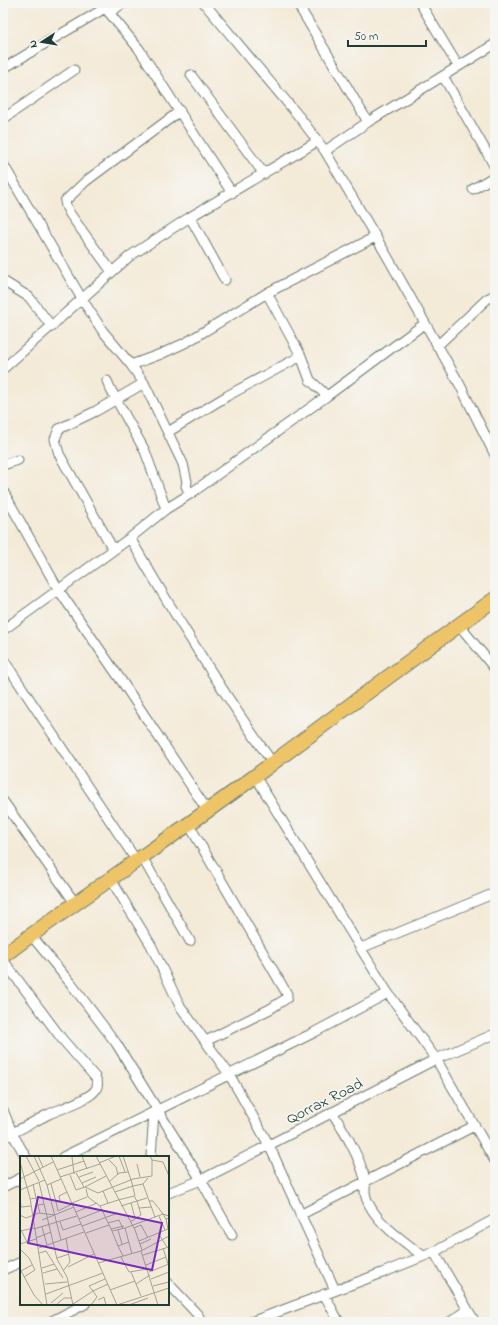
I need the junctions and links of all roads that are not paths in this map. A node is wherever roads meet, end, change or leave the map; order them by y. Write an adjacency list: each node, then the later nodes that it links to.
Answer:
1 (123, 3): 5 (street)
2 (204, 3): 15 (street)
3 (297, 3): 14 (street)
4 (420, 3): 7 (street)
5 (105, 8): 8 (street); 12 (street)
6 (495, 44): 7 (street)
7 (458, 66): 11 (street)
8 (4, 68)
9 (74, 70): 13 (street)
10 (191, 75): 19 (street)
11 (443, 76): 14 (street); 18 (street)
12 (180, 111): 22 (street); 25 (street)
13 (3, 119)
14 (368, 122): 16 (street)
15 (318, 141): 16 (street); 19 (street)
16 (325, 151): 24 (street)
17 (3, 164): 30 (street)
18 (495, 167)
19 (264, 174): 22 (street)
20 (495, 176): 21 (street)
21 (473, 189)
22 (232, 193): 23 (street)
23 (190, 217): 25 (street); 26 (street)
24 (375, 237): 28 (street); 31 (street)
25 (112, 272): 30 (street)
26 (225, 280)
27 (3, 281): 32 (street)
28 (267, 293): 34 (street); 35 (street)
29 (495, 295): 33 (street)
30 (82, 299): 32 (street); 35 (street)
31 (424, 324): 33 (street); 39 (street)
32 (52, 327): 36 (street)
33 (437, 346): 42 (street)
34 (301, 356): 39 (street); 41 (street)
35 (131, 365): 38 (street)
36 (3, 369)
37 (107, 381): 40 (street)
38 (144, 383): 40 (street); 41 (street)
39 (327, 396): 46 (street)
40 (116, 399): 47 (street); 49 (street)
41 (168, 432): 46 (street)
42 (495, 455)
43 (18, 460): 44 (street)
44 (3, 465)
45 (3, 491): 50 (street)
46 (190, 494): 47 (street)
47 (166, 509): 48 (street)
48 (130, 538): 49 (street); 56 (street)
49 (113, 549): 50 (street)
50 (58, 589): 53 (street); 59 (street)
51 (495, 599): 52 (main road)
52 (459, 625): 55 (street); 56 (main road)
53 (3, 630)
54 (3, 659): 61 (street)
55 (495, 669)
56 (272, 762): 57 (main road)
57 (255, 776): 59 (main road); 67 (street)
58 (3, 801): 64 (street)
59 (207, 810): 60 (main road)
60 (188, 823): 61 (main road); 72 (street)
61 (139, 858): 62 (main road); 66 (street)
62 (110, 878): 64 (main road); 72 (street)
63 (495, 893): 67 (street)
64 (75, 903): 65 (main road)
65 (30, 935): 68 (main road); 76 (street)
66 (190, 941)
67 (361, 948): 70 (street)
68 (3, 956)
69 (3, 960): 79 (street)
70 (388, 992): 73 (street); 74 (street)
71 (495, 1034): 73 (street, Qorrax Road)
72 (206, 1040): 74 (street)
73 (436, 1059): 77 (street, Qorrax Road); 78 (street)
74 (229, 1074): 76 (street); 81 (street)
75 (3, 1110): 79 (street)
76 (156, 1111): 83 (street); 84 (street); 87 (street)
77 (332, 1112): 81 (street, Qorrax Road); 88 (street)
78 (474, 1126): 85 (street); 88 (street)
79 (12, 1133): 80 (street); 82 (street)
80 (3, 1138)
81 (269, 1146): 87 (street, Qorrax Road); 91 (street)
82 (25, 1156)
83 (65, 1156)
84 (150, 1156)
85 (495, 1161)
86 (20, 1178): 89 (street)
87 (201, 1180): 90 (street, Qorrax Road); 93 (street)
88 (366, 1180): 91 (street); 95 (street)
89 (3, 1187)
90 (169, 1193)
91 (300, 1215): 99 (street)
92 (495, 1220): 94 (street)
93 (232, 1235)
94 (434, 1252): 95 (street); 102 (street)
95 (423, 1256): 99 (street)
96 (20, 1262): 97 (street)
97 (3, 1270)
98 (169, 1284): 105 (street)
99 (335, 1290): 100 (street)
100 (324, 1294): 103 (street); 107 (street)
101 (80, 1305): 104 (street)
102 (468, 1310): 108 (street); 109 (street)
103 (271, 1318): 106 (street)
104 (50, 1322)
105 (202, 1322)
106 (251, 1322)
107 (339, 1322)
108 (450, 1322)
109 (475, 1322)

